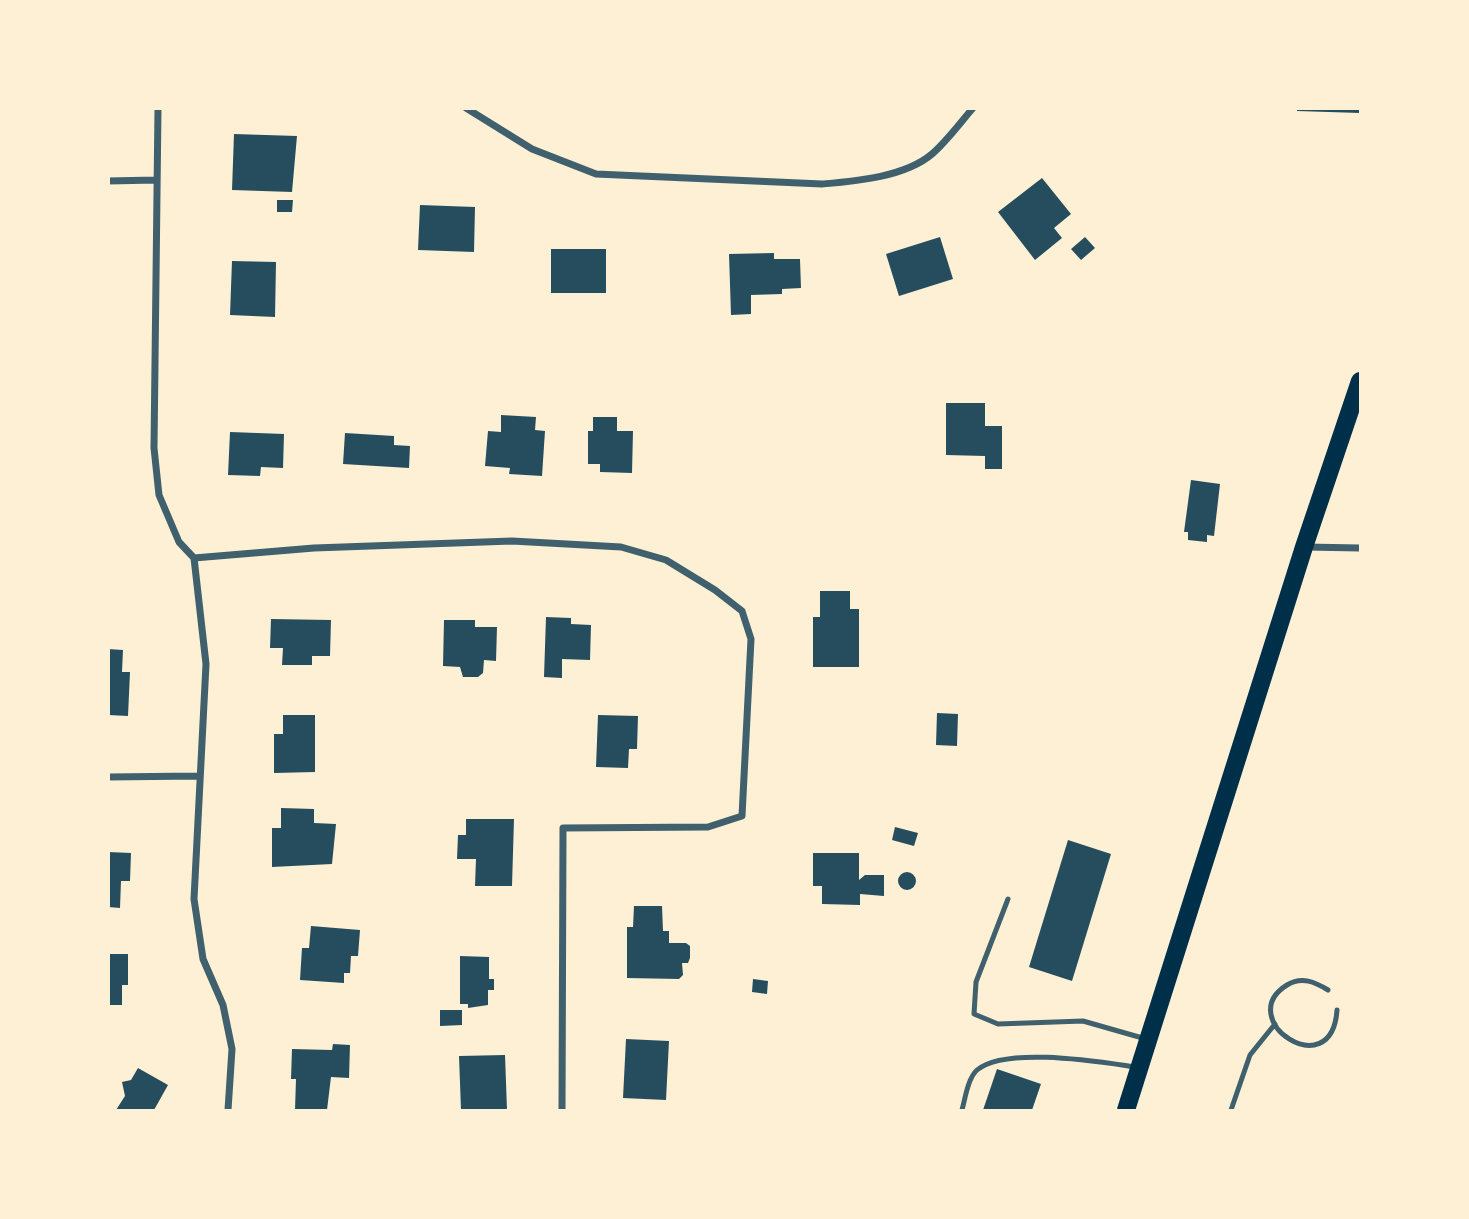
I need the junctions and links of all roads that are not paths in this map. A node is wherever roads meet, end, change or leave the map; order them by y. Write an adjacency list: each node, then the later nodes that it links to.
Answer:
1 (158, 108): 4 (street)
2 (466, 108): 3 (street)
3 (973, 108)
4 (156, 180): 5 (street); 9 (street)
5 (108, 181)
6 (1360, 381): 7 (main road)
7 (1304, 547): 8 (street); 16 (main road)
8 (1360, 548)
9 (194, 558): 10 (street); 19 (street)
10 (198, 776): 11 (street); 18 (street)
11 (108, 777)
12 (1007, 899): 16 (lane)
13 (1328, 990): 15 (lane)
14 (1337, 1010): 15 (lane)
15 (1275, 1024): 22 (lane)
16 (1148, 1039): 17 (main road)
17 (1139, 1068): 20 (lane); 21 (main road)
18 (228, 1111)
19 (562, 1111)
20 (962, 1111)
21 (1126, 1111)
22 (1231, 1111)

